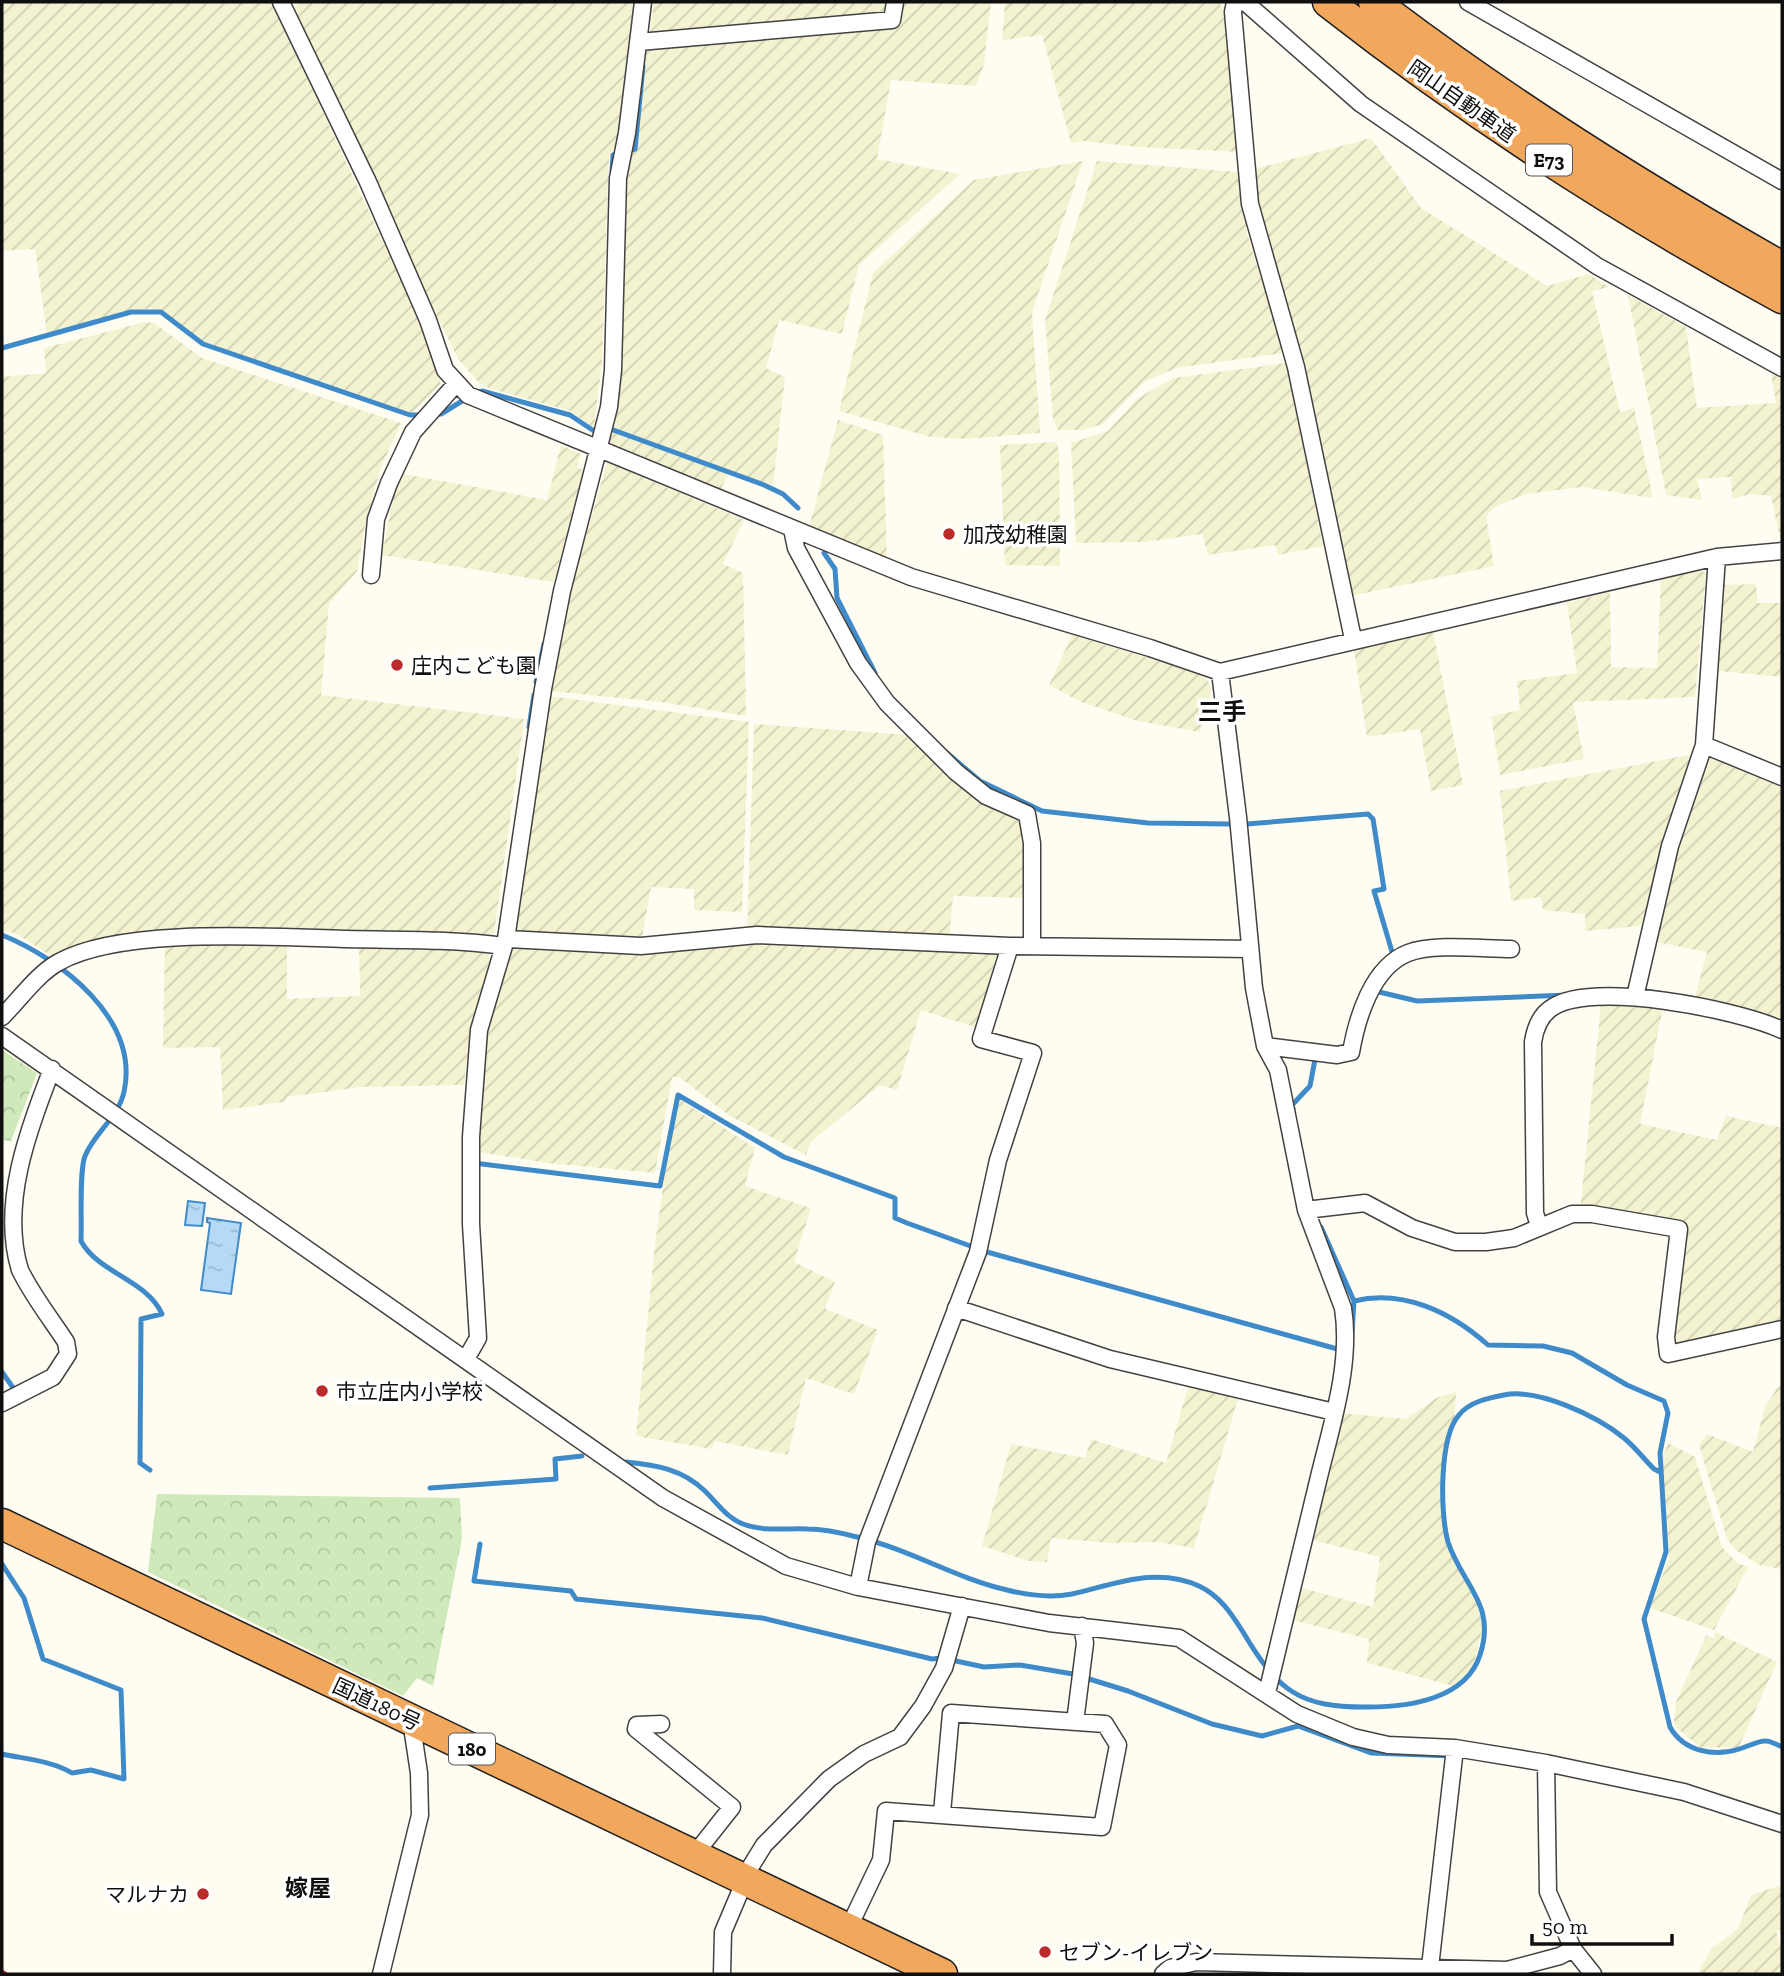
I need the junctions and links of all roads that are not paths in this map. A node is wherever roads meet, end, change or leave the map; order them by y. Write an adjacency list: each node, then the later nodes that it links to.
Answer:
1 (281, 2): 13 (street)
2 (643, 2): 8 (street)
3 (895, 2): 8 (street)
4 (1328, 2): 11 (highway, 岡山自動車道 / E73)
5 (1374, 2): 10 (highway, 岡山自動車道 / E73)
6 (1468, 2): 9 (street)
7 (1246, 3): 12 (street); 19 (street)
8 (644, 41): 14 (street)
9 (1782, 181)
10 (1782, 267)
11 (1782, 298)
12 (1782, 368)
13 (465, 393): 14 (street); 18 (street)
14 (599, 447): 15 (street); 23 (street)
15 (792, 529): 20 (street); 25 (street)
16 (1782, 551): 17 (street)
17 (1717, 557): 19 (street); 21 (street)
18 (370, 575)
19 (1353, 639): 20 (street)
20 (1220, 672): 26 (street)
21 (1704, 745): 22 (street); 28 (street)
22 (1782, 776)
23 (500, 944): 24 (street); 29 (street); 38 (street)
24 (1010, 946): 25 (street); 36 (street)
25 (1031, 946): 26 (street)
26 (1250, 949): 32 (street)
27 (1511, 949): 32 (street)
28 (1636, 992): 30 (street); 35 (street)
29 (2, 1017)
30 (1782, 1030)
31 (2, 1036): 33 (street)
32 (1265, 1046): 34 (street)
33 (52, 1069): 38 (street); 39 (street)
34 (1311, 1209): 35 (street); 40 (street)
35 (1539, 1226): 37 (street)
36 (956, 1308): 40 (street); 42 (street)
37 (1782, 1329)
38 (466, 1360): 42 (street)
39 (2, 1402)
40 (1334, 1412): 45 (street)
41 (2, 1524): 46 (highway, 国道180号 / 180)
42 (858, 1587): 43 (street)
43 (962, 1606): 44 (street); 54 (street)
44 (1082, 1626): 45 (street); 47 (street)
45 (1269, 1682): 49 (street)
46 (411, 1720): 53 (highway, 国道180号 / 180); 58 (street)
47 (1075, 1722): 51 (street); 51 (street)
48 (661, 1724): 53 (street)
49 (1454, 1753): 50 (street); 57 (street)
50 (1545, 1768): 52 (street); 56 (street)
51 (942, 1813): 55 (street)
52 (1782, 1824)
53 (694, 1855): 54 (highway, 国道180号 / 180)
54 (746, 1880): 55 (highway, 国道180号 / 180); 59 (street)
55 (849, 1929): 60 (highway, 国道180号 / 180)
56 (1573, 1949): 57 (street); 62 (street)
57 (1430, 1967): 61 (street)
58 (381, 1974)
59 (722, 1974)
60 (942, 1974)
61 (1163, 1974)
62 (1593, 1974)

